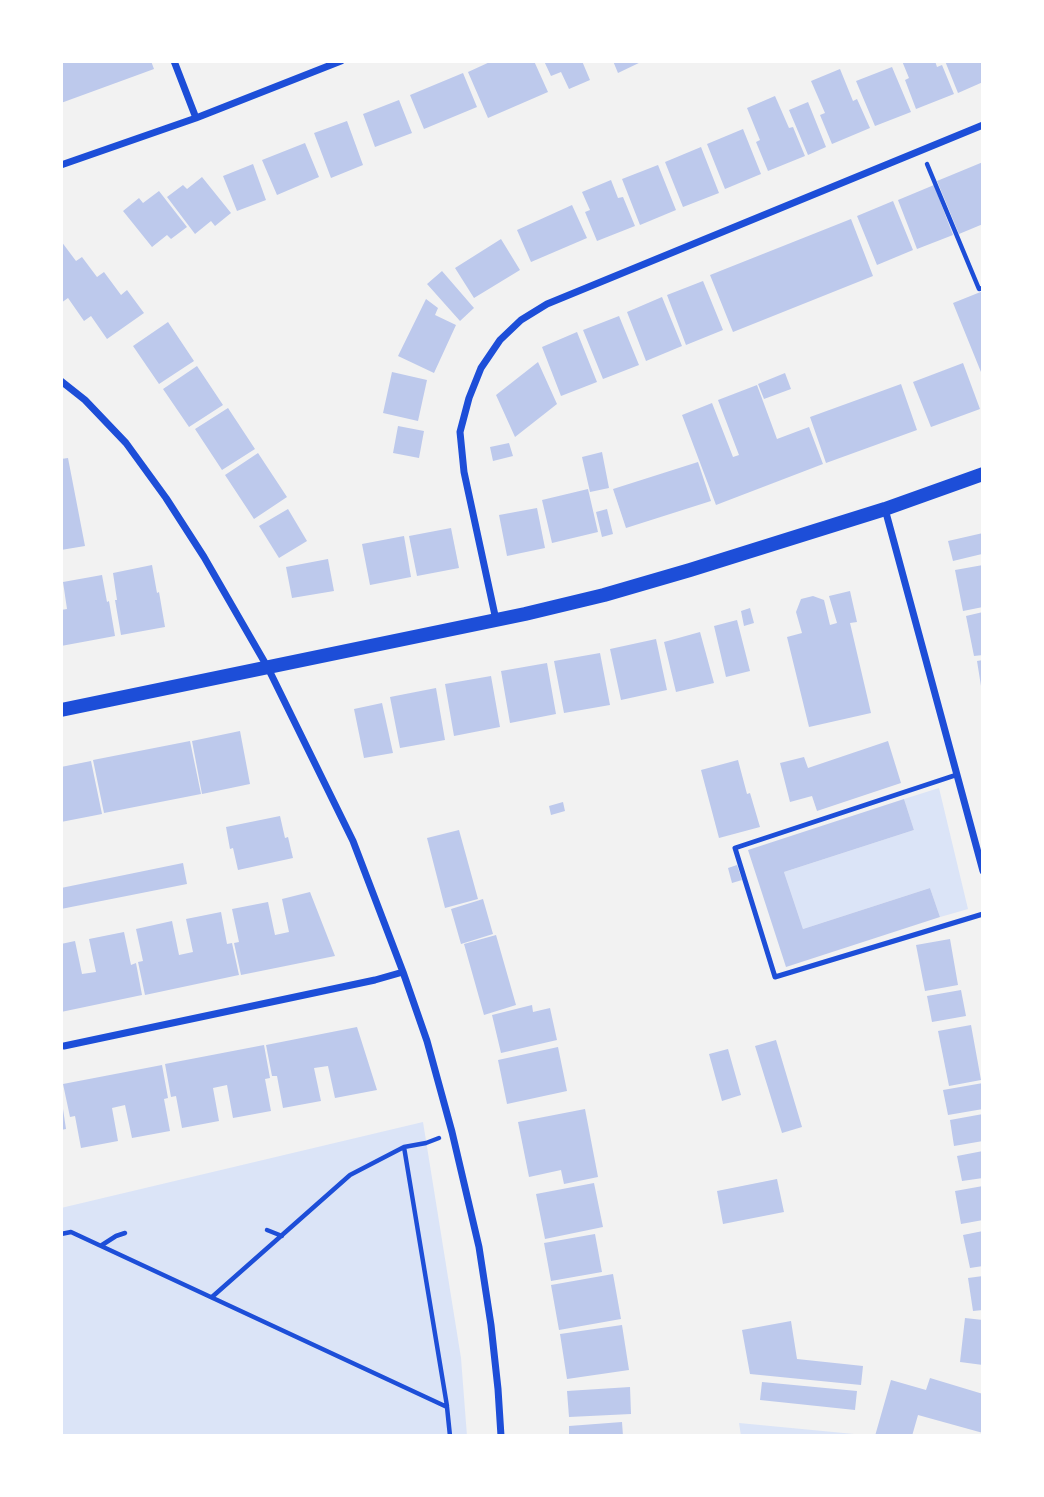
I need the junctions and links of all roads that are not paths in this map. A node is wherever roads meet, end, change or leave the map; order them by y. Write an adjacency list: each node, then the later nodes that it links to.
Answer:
1 (174, 61): 3 (street)
2 (341, 61): 3 (street)
3 (196, 118): 5 (street)
4 (983, 125): 9 (street)
5 (61, 165)
6 (61, 380): 10 (street)
7 (983, 474): 8 (main road)
8 (885, 509): 9 (main road); 12 (street)
9 (496, 620): 10 (main road)
10 (268, 667): 11 (main road); 15 (street)
11 (61, 710)
12 (956, 775): 13 (street); 14 (lane)
13 (983, 871)
14 (983, 914)
15 (404, 972): 16 (street); 17 (street)
16 (63, 1048)
17 (501, 1436)

